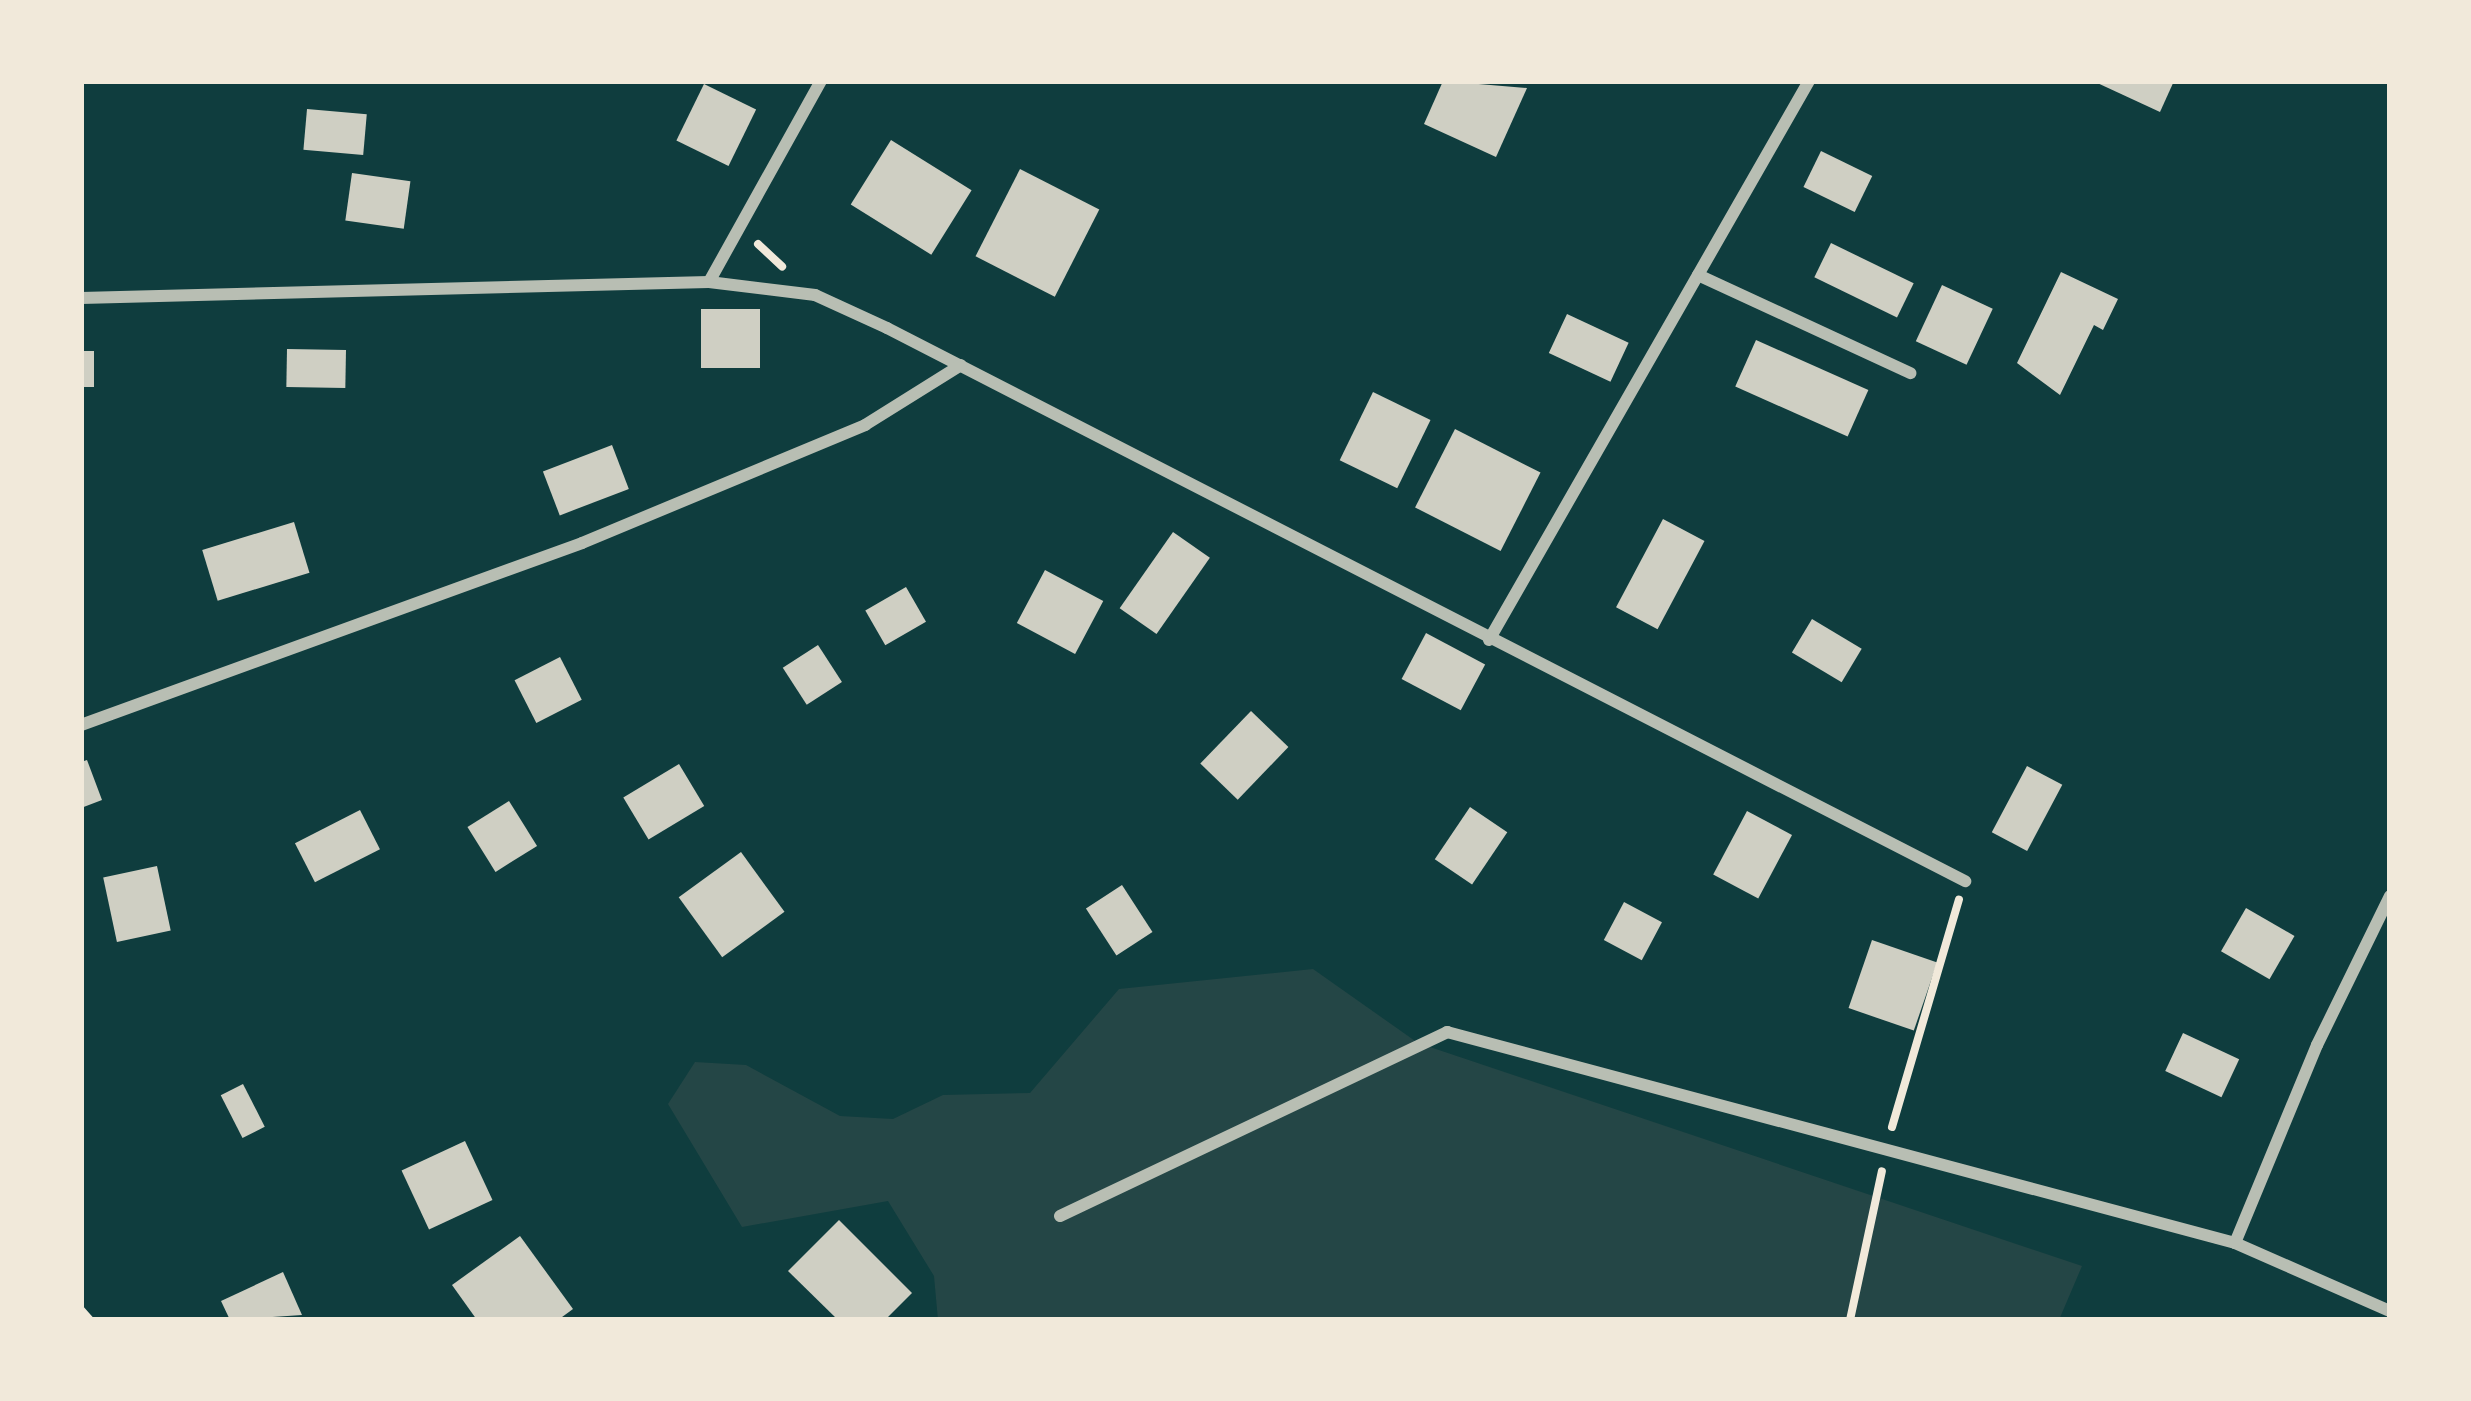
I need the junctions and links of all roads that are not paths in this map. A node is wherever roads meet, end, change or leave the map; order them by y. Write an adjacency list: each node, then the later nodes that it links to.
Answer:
1 (821, 81): 4 (street)
2 (1809, 81): 3 (street)
3 (1698, 274): 7 (street); 8 (street)
4 (702, 284): 5 (street); 6 (street)
5 (81, 298)
6 (961, 365): 8 (street); 9 (street)
7 (1910, 374)
8 (1489, 640): 10 (street)
9 (81, 725)
10 (1965, 881)
11 (2390, 896): 13 (street)
12 (1060, 1216): 13 (street)
13 (2235, 1243): 14 (street)
14 (2390, 1311)

